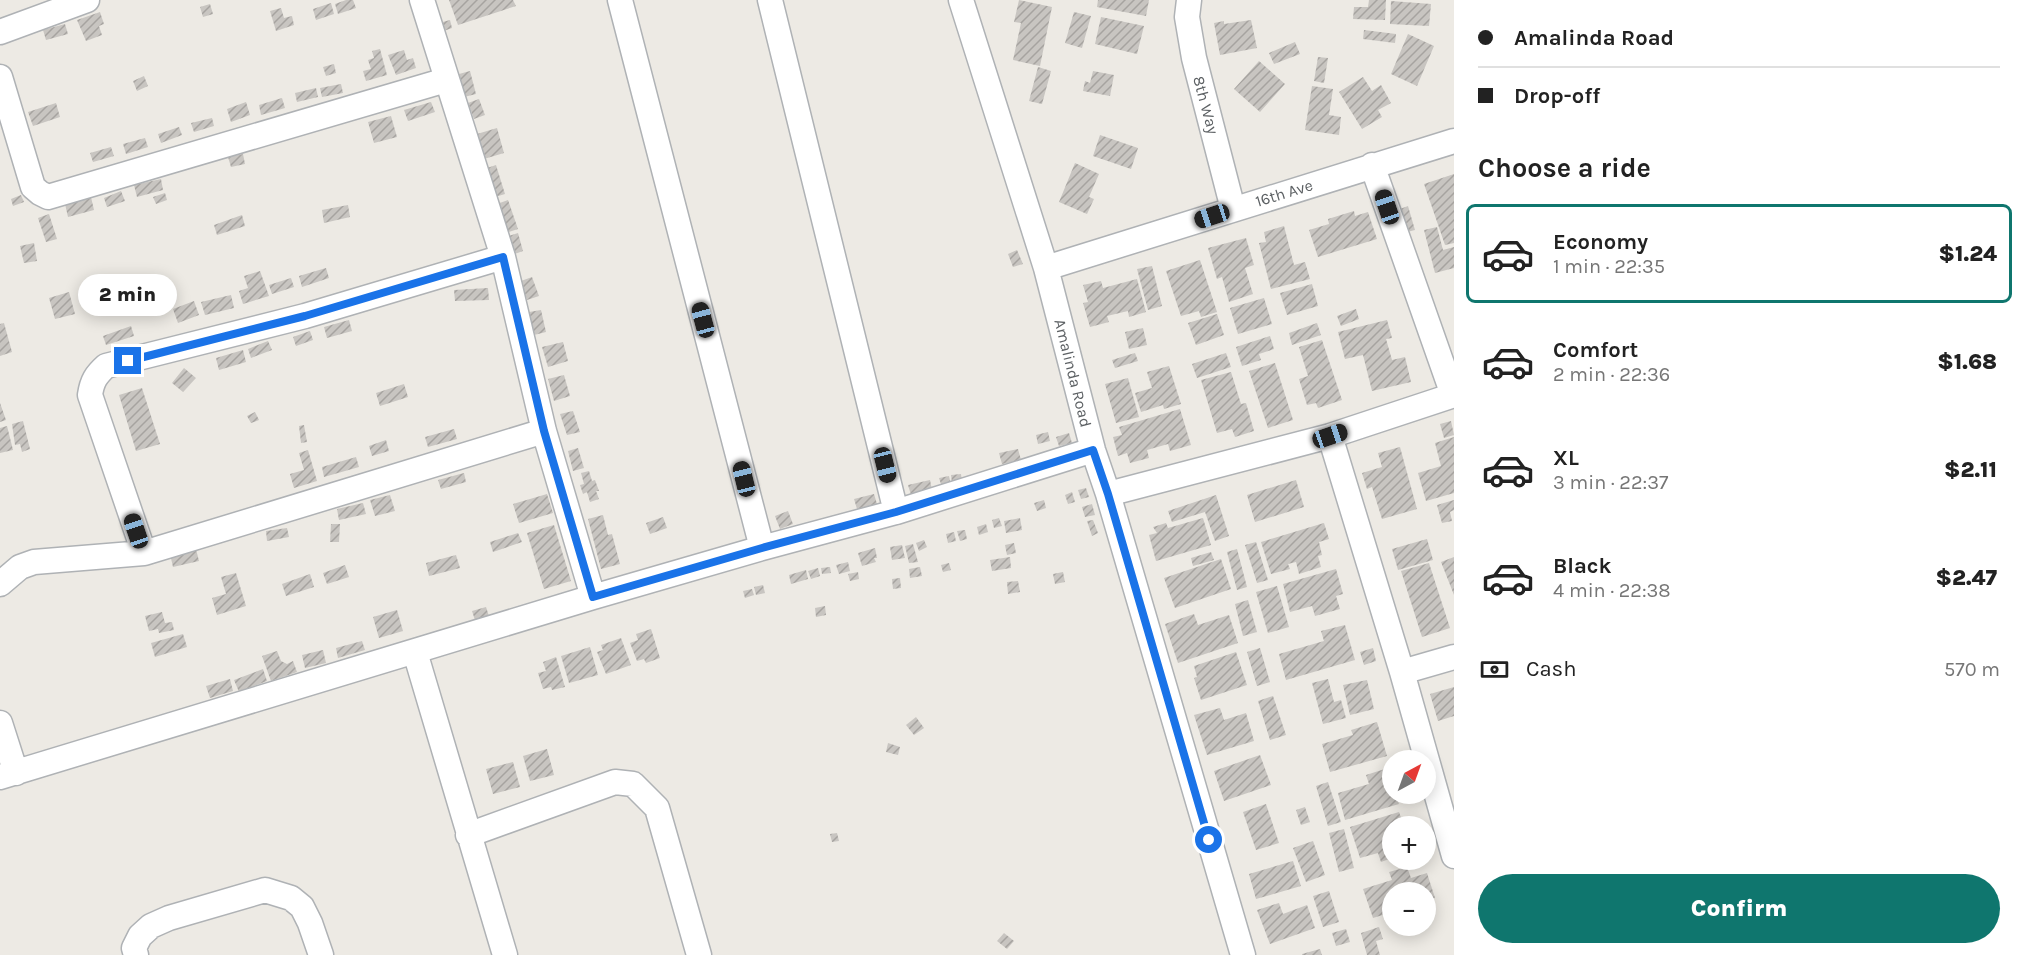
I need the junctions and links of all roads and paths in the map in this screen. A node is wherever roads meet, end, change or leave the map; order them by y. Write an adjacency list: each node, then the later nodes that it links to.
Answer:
1 (87, 0): 7 (street)
2 (422, 0): 9 (street)
3 (620, 0): 21 (street)
4 (770, 0): 20 (street)
5 (961, 0): 14 (street, Amalinda Road)
6 (1189, 0): 12 (street, 8th Way)
7 (0, 32)
8 (0, 77): 9 (street)
9 (446, 80): 13 (street)
10 (1454, 141): 11 (street, 16th Ave)
11 (1372, 165): 12 (street, 16th Ave); 15 (street)
12 (1233, 209): 14 (street, 16th Ave)
13 (503, 257): 16 (street); 22 (street)
14 (1046, 268): 18 (street, Amalinda Road)
15 (1454, 395): 17 (street)
16 (544, 431): 22 (street); 24 (street)
17 (1330, 436): 19 (street); 27 (street)
18 (1093, 450): 19 (street, Amalinda Road); 20 (street)
19 (1108, 494): 36 (street, Amalinda Road)
20 (896, 512): 21 (street)
21 (762, 548): 24 (street)
22 (144, 553): 23 (street)
23 (0, 584)
24 (593, 597): 25 (street)
25 (415, 652): 29 (street); 30 (street)
26 (1454, 657): 27 (street)
27 (1402, 672): 31 (street)
28 (0, 723): 29 (street)
29 (8, 775)
30 (468, 835): 34 (street); 35 (street)
31 (1454, 856)
32 (136, 955): 33 (street)
33 (321, 955)
34 (505, 955)
35 (699, 955)
36 (1243, 955)

